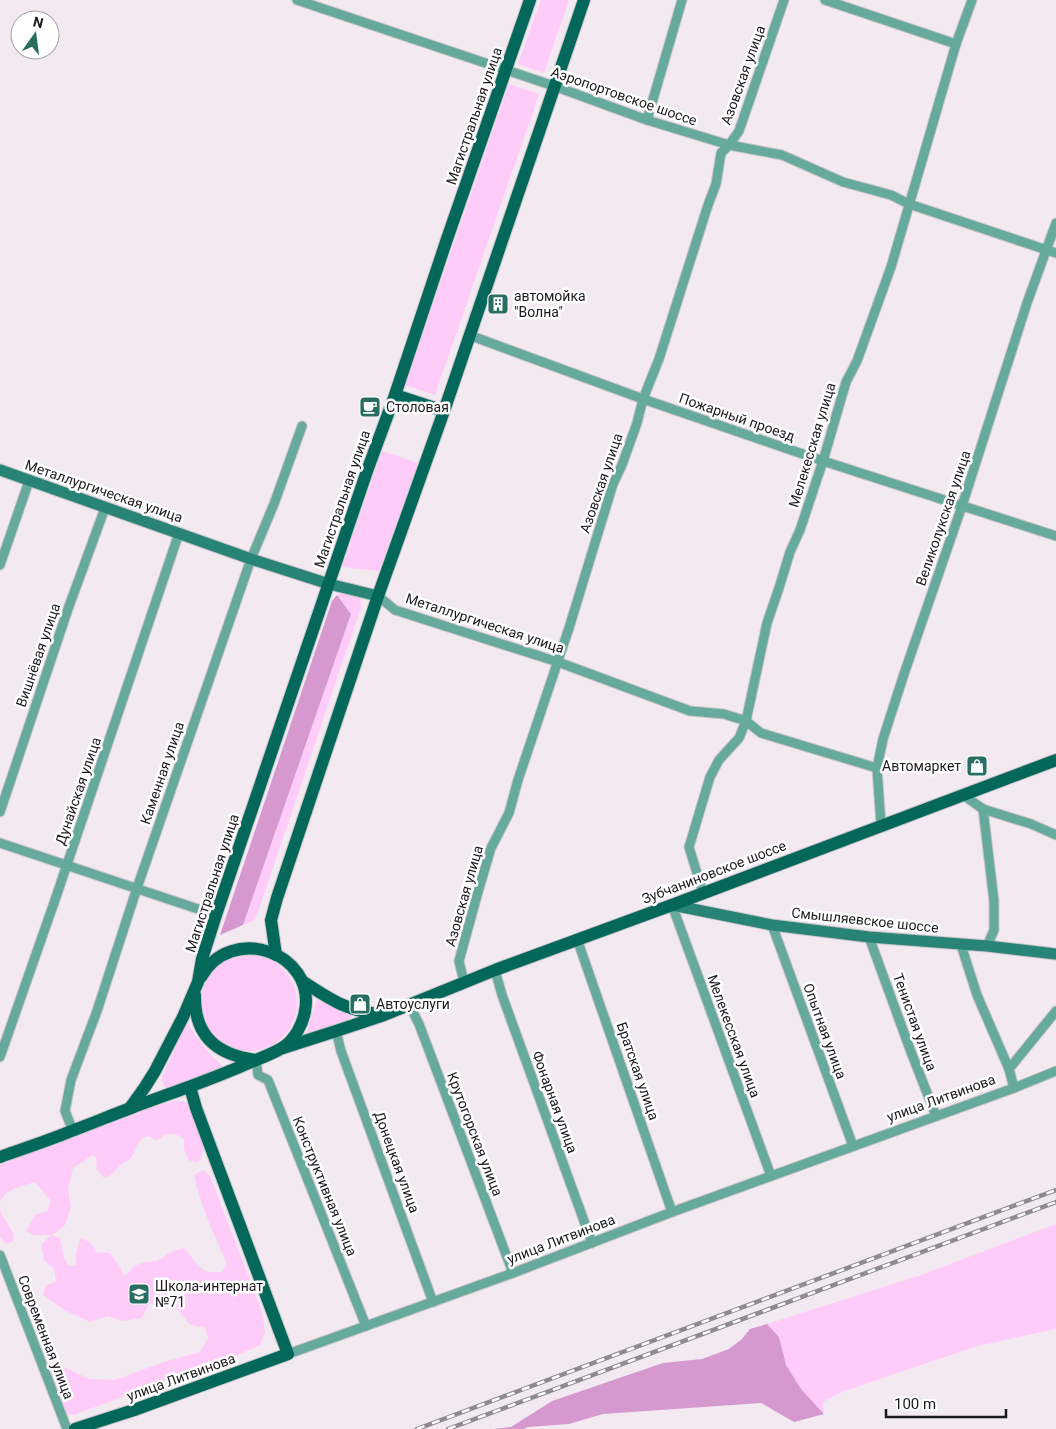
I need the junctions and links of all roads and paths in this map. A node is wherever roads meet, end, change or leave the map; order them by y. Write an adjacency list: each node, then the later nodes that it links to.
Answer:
1 (296, 0): 9 (street, Аэропортовское шоссе)
2 (530, 0): 9 (main road, Магистральная улица)
3 (584, 0): 10 (main road)
4 (682, 0): 11 (street)
5 (784, 0): 12 (street, Азовская улица)
6 (825, 0): 8 (street)
7 (972, 0): 8 (street, Мелекесская улица)
8 (956, 44): 13 (street, Мелекесская улица)
9 (505, 71): 10 (street, Аэропортовское шоссе); 17 (main road, Магистральная улица)
10 (554, 86): 11 (street, Аэропортовское шоссе); 16 (main road)
11 (647, 120): 12 (street, Аэропортовское шоссе)
12 (729, 146): 13 (street, Аэропортовское шоссе); 18 (street, Азовская улица)
13 (909, 204): 15 (street, Аэропортовское шоссе); 21 (street, Мелекесская улица)
14 (1056, 223): 15 (street, Великолукская улица)
15 (1051, 252): 24 (street, Великолукская улица)
16 (469, 335): 18 (street, Пожарный проезд); 19 (main road)
17 (395, 395): 19 (main road); 30 (main road, Магистральная улица)
18 (644, 399): 21 (street, Пожарный проезд); 32 (street, Азовская улица)
19 (444, 411): 31 (main road)
20 (302, 426): 28 (street, Каменная улица)
21 (823, 462): 24 (street, Пожарный проезд); 33 (street, Мелекесская улица)
22 (0, 470): 23 (street, Металлургическая улица)
23 (29, 481): 25 (street, Металлургическая улица); 29 (street)
24 (962, 506): 27 (street, Пожарный проезд); 35 (street, Великолукская улица)
25 (105, 508): 26 (street, Металлургическая улица); 38 (street, Вишнёвая улица)
26 (179, 534): 28 (street, Металлургическая улица); 42 (street, Дунайская улица)
27 (1056, 536)
28 (251, 559): 30 (street, Металлургическая улица); 43 (street, Каменная улица)
29 (0, 565)
30 (329, 584): 31 (street, Металлургическая улица); 46 (main road, Магистральная улица)
31 (378, 596): 32 (street, Металлургическая улица); 52 (main road)
32 (558, 662): 33 (street, Металлургическая улица); 57 (street, Азовская улица)
33 (746, 721): 35 (street, Металлургическая улица); 44 (street, Мелекесская улица)
34 (1056, 760): 36 (main road, Зубчаниновское шоссе)
35 (877, 768): 39 (street, Великолукская улица)
36 (963, 795): 37 (street); 39 (main road, Зубчаниновское шоссе)
37 (983, 808): 40 (street); 51 (street)
38 (0, 812)
39 (881, 825): 44 (main road, Зубчаниновское шоссе)
40 (1056, 834)
41 (0, 842): 42 (street)
42 (67, 865): 43 (street); 62 (street, Дунайская улица)
43 (137, 888): 46 (street); 72 (street, Каменная улица)
44 (702, 893): 45 (main road, Зубчаниновское шоссе)
45 (672, 905): 47 (street, Смышляевское шоссе); 49 (main road, Зубчаниновское шоссе); 75 (street, Мелекесская улица)
46 (216, 915): 56 (main road, Магистральная улица)
47 (772, 925): 48 (street, Смышляевское шоссе); 73 (street, Опытная улица)
48 (869, 937): 50 (street, Смышляевское шоссе); 71 (street, Тенистая улица)
49 (577, 939): 54 (main road, Зубчаниновское шоссе); 76 (street, Братская улица)
50 (961, 945): 51 (street, Смышляевское шоссе); 66 (street)
51 (987, 946): 53 (street, Смышляевское шоссе)
52 (276, 954): 55 (main road); 56 (main road)
53 (1056, 954)
54 (495, 970): 57 (main road, Зубчаниновское шоссе); 77 (street, Фонарная улица)
55 (302, 981): 60 (main road); 63 (main road)
56 (198, 982): 65 (main road); 70 (main road)
57 (464, 982): 58 (main road, Зубчаниновское шоссе)
58 (409, 1004): 60 (main road, Зубчаниновское шоссе); 79 (street, Крутогорская улица)
59 (1056, 1011): 66 (street)
60 (384, 1015): 61 (main road, Зубчаниновское шоссе)
61 (336, 1032): 63 (main road, Зубчаниновское шоссе); 80 (street, Донецкая улица)
62 (2, 1044): 64 (street, Дунайская улица)
63 (283, 1048): 65 (main road)
64 (0, 1057)
65 (256, 1060): 68 (main road); 81 (street, Конструктивная улица)
66 (1009, 1068): 69 (street)
67 (1056, 1071): 69 (street, улица Литвинова)
68 (190, 1087): 70 (main road); 82 (main road)
69 (1014, 1088): 71 (street, улица Литвинова)
70 (130, 1108): 72 (main road)
71 (936, 1116): 73 (street, улица Литвинова)
72 (73, 1131): 74 (main road)
73 (853, 1146): 75 (street, улица Литвинова)
74 (0, 1158)
75 (771, 1176): 76 (street, улица Литвинова)
76 (672, 1212): 77 (street, улица Литвинова)
77 (592, 1243): 79 (street, улица Литвинова)
78 (0, 1255): 83 (street, Современная улица)
79 (513, 1274): 80 (street, улица Литвинова)
80 (433, 1302): 81 (street, улица Литвинова)
81 (366, 1326): 82 (street, улица Литвинова)
82 (288, 1354): 84 (main road, улица Литвинова)
83 (67, 1429)
84 (75, 1429)

